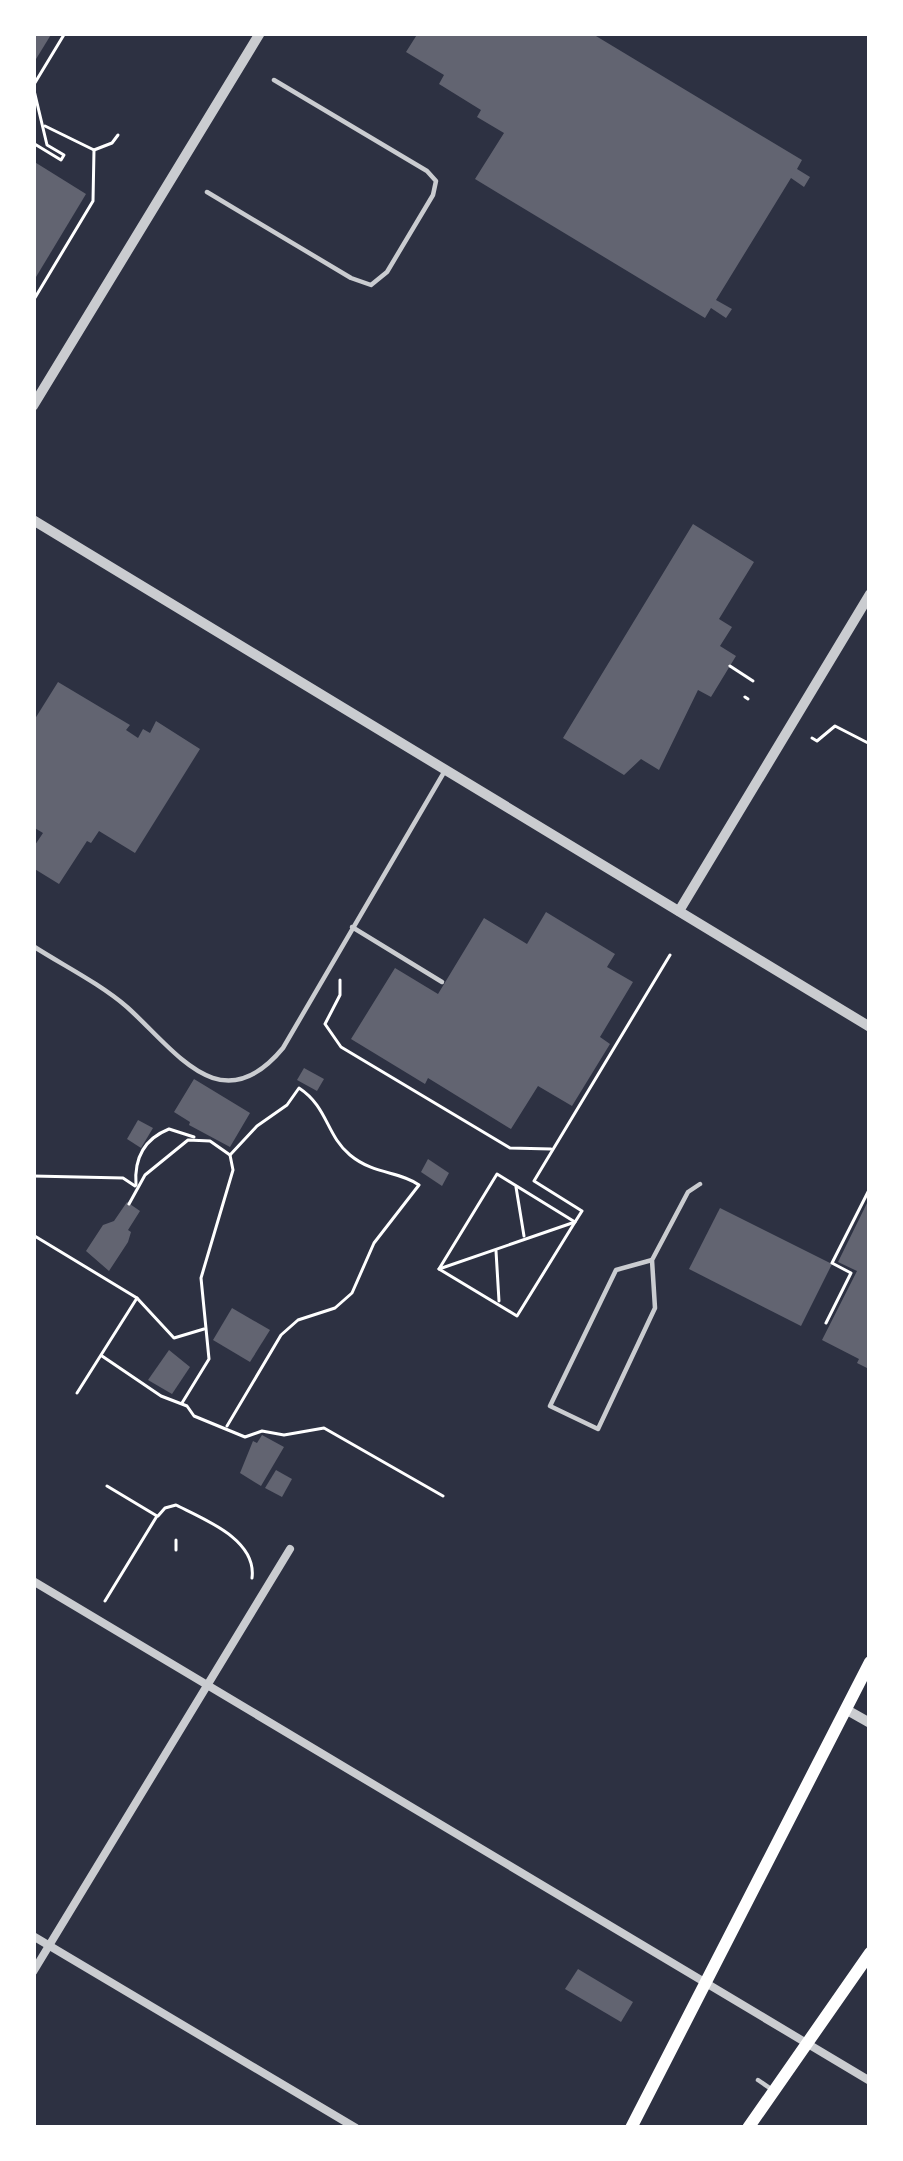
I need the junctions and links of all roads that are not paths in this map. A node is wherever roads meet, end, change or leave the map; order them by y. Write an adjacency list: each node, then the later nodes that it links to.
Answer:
1 (260, 33): 4 (street)
2 (274, 80): 3 (lane)
3 (208, 193)
4 (33, 406)
5 (33, 520): 7 (street)
6 (870, 594): 8 (street)
7 (446, 769): 8 (street); 9 (lane)
8 (679, 911): 12 (street)
9 (352, 927): 10 (lane); 11 (lane)
10 (33, 946)
11 (442, 982)
12 (870, 1027)
13 (700, 1184): 14 (lane)
14 (652, 1260): 14 (lane)
15 (290, 1549): 18 (street)
16 (33, 1581): 18 (street)
17 (870, 1662): 19 (main road)
18 (208, 1685): 22 (street); 25 (street)
19 (847, 1710): 20 (street); 25 (main road)
20 (870, 1723)
21 (33, 1936): 22 (street)
22 (49, 1945): 24 (street); 30 (street)
23 (870, 1953): 26 (main road)
24 (33, 1972)
25 (706, 1983): 26 (street); 31 (main road)
26 (806, 2043): 28 (street); 29 (main road)
27 (758, 2080): 29 (lane)
28 (870, 2081)
29 (774, 2091): 32 (main road)
30 (356, 2128)
31 (631, 2128)
32 (748, 2128)

